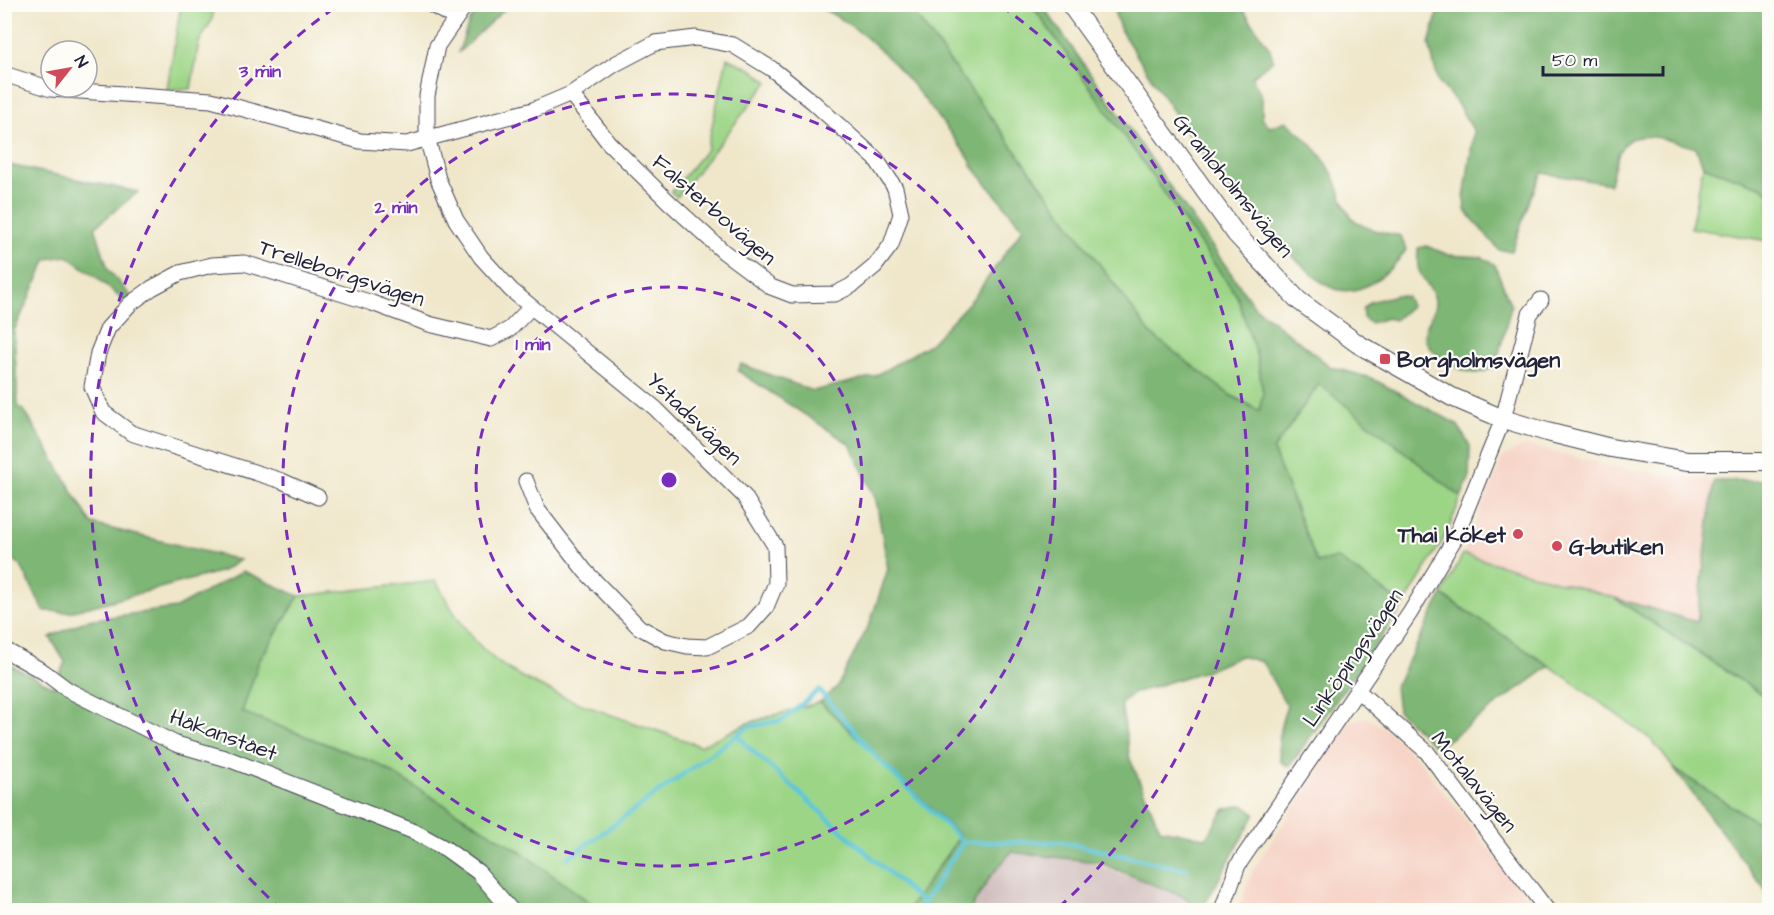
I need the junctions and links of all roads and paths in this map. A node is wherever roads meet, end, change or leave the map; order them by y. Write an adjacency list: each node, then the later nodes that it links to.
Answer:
1 (430, 4): 4 (street)
2 (466, 4): 4 (street, Ystadsvägen)
3 (1070, 4): 10 (street, Granloholmsvägen)
4 (455, 18): 7 (street, Ystadsvägen)
5 (4, 74): 7 (street, Falsterbovägen)
6 (571, 94): 6 (street, Falsterbovägen); 7 (street, Falsterbovägen)
7 (427, 137): 9 (street, Ystadsvägen)
8 (1541, 300): 10 (street)
9 (531, 307): 12 (street, Ystadsvägen); 13 (street, Trelleborgsvägen)
10 (1503, 419): 11 (street, Granloholmsvägen); 15 (street, Linköpingsvägen)
11 (1770, 461)
12 (526, 481)
13 (318, 496)
14 (4, 650): 16 (street, Håkanstået)
15 (1357, 690): 17 (street, Linköpingsvägen); 18 (street, Motalavägen)
16 (511, 910)
17 (1222, 910)
18 (1547, 910)

